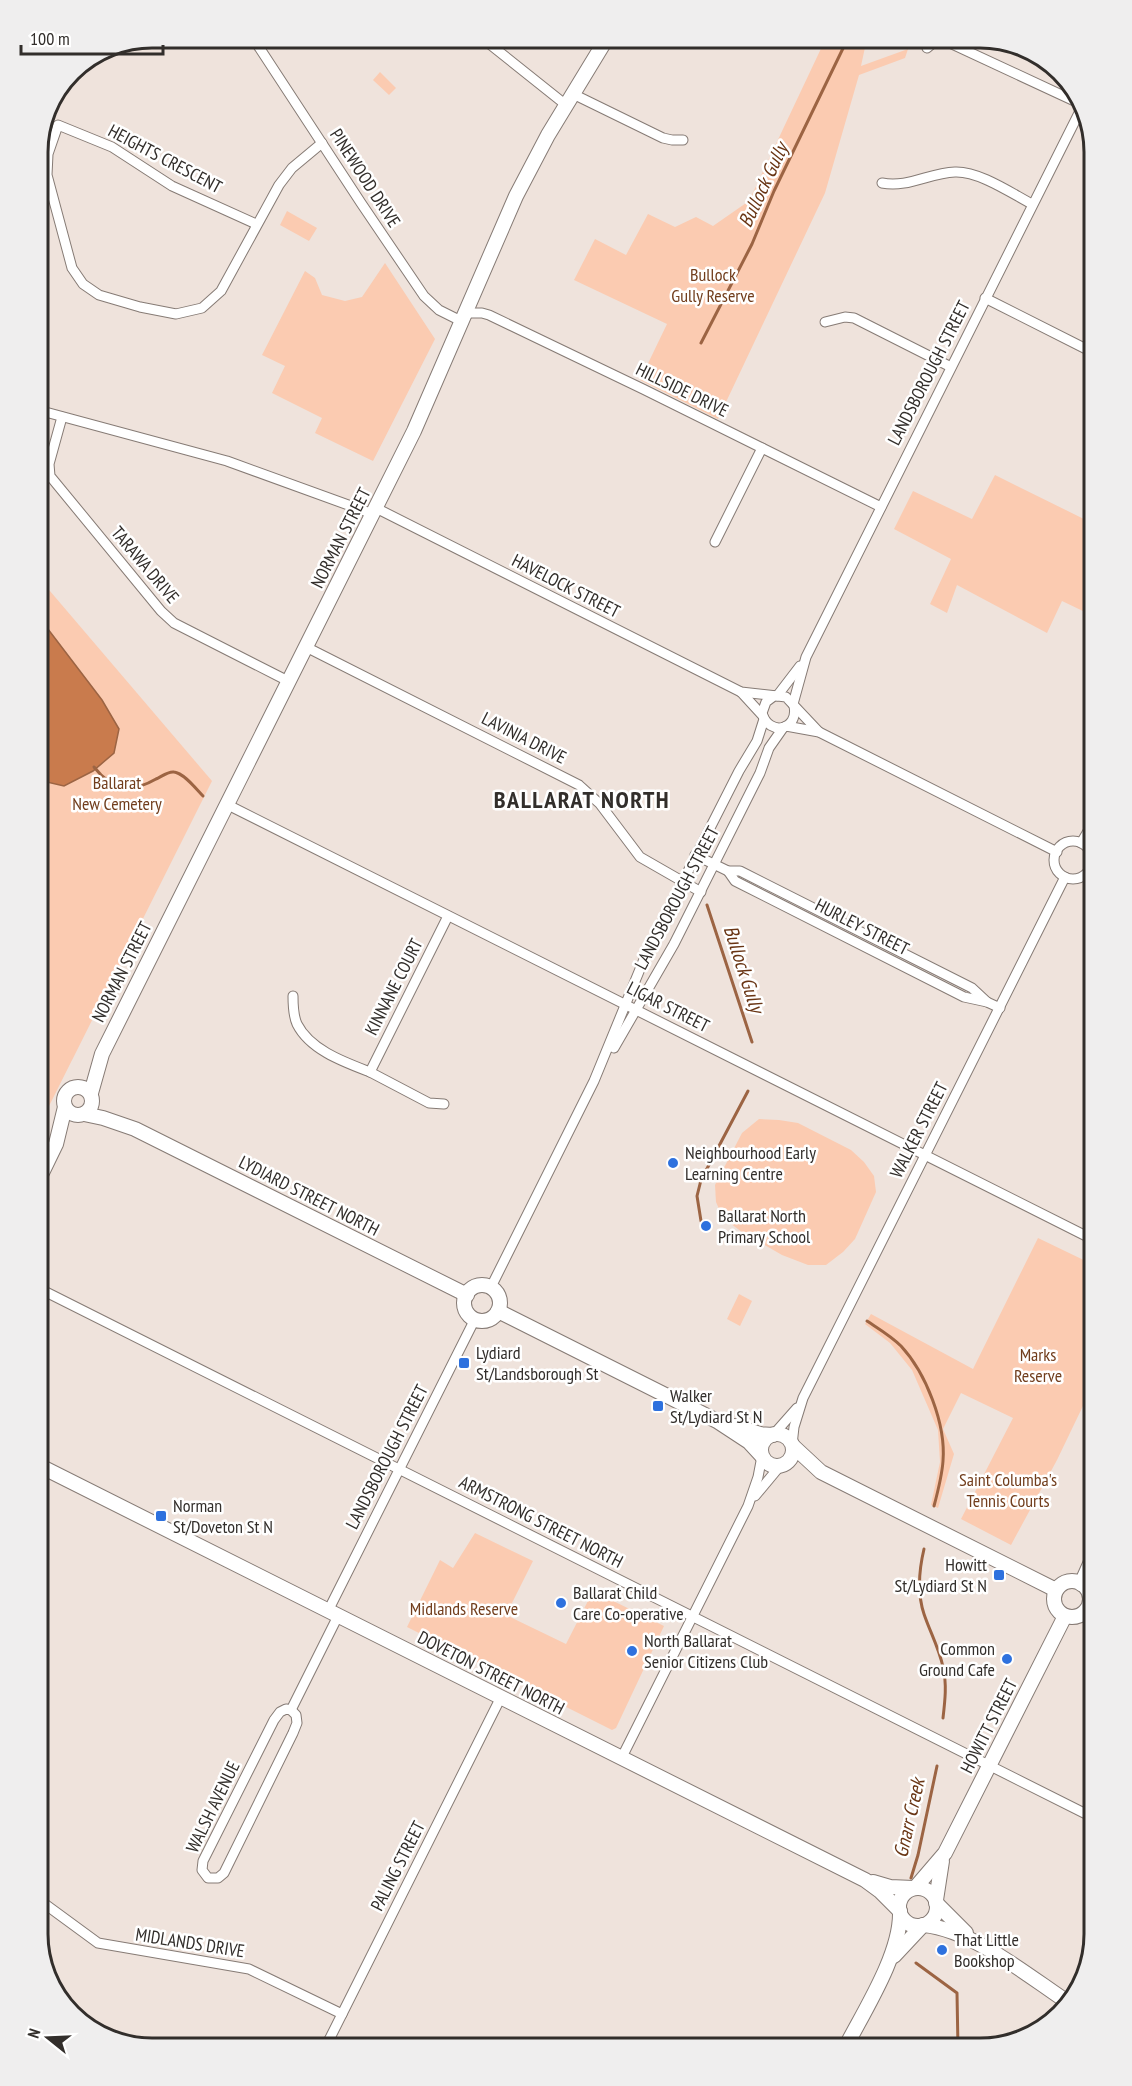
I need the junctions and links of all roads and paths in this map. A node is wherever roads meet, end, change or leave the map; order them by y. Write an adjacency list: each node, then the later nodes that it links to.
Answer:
1 (262, 48): 10 (street, PINEWOOD DRIVE)
2 (496, 48): 5 (street)
3 (602, 48): 5 (street, NORMAN STREET)
4 (960, 48): 6 (street)
5 (570, 99): 9 (street); 17 (street, NORMAN STREET)
6 (1069, 99)
7 (1077, 116): 14 (street, LANDSBOROUGH STREET)
8 (53, 123): 11 (street, HEIGHTS CRESCENT); 15 (street, HEIGHTS CRESCENT)
9 (683, 140)
10 (322, 143): 15 (street, HEIGHTS CRESCENT); 17 (street, PINEWOOD DRIVE)
11 (48, 153)
12 (48, 181): 15 (street, HEIGHTS CRESCENT)
13 (882, 183): 14 (street)
14 (1032, 204): 16 (street, LANDSBOROUGH STREET)
15 (256, 224)
16 (985, 298): 19 (street); 20 (street, LANDSBOROUGH STREET)
17 (465, 318): 23 (street, HILLSIDE DRIVE); 25 (street, NORMAN STREET)
18 (825, 322): 20 (street)
19 (1084, 348)
20 (951, 367): 24 (street, LANDSBOROUGH STREET)
21 (48, 413): 22 (street, HAVELOCK STREET)
22 (62, 417): 25 (street, HAVELOCK STREET); 29 (street, TARAWA DRIVE)
23 (762, 448): 24 (street, HILLSIDE DRIVE); 26 (street)
24 (881, 507): 28 (street, LANDSBOROUGH STREET)
25 (375, 511): 27 (street, NORMAN STREET); 30 (street, HAVELOCK STREET)
26 (715, 542)
27 (306, 647): 29 (street, NORMAN STREET); 45 (street, LAVINIA DRIVE)
28 (806, 657): 31 (street, LANDSBOROUGH STREET); 32 (street, LANDSBOROUGH STREET)
29 (288, 681): 36 (street, NORMAN STREET)
30 (741, 692): 31 (street, HAVELOCK STREET); 33 (street, HAVELOCK STREET)
31 (775, 696): 32 (street); 33 (street)
32 (793, 705): 34 (street); 35 (street)
33 (763, 717): 34 (street); 41 (street, LANDSBOROUGH STREET)
34 (784, 727): 35 (street); 42 (street, LANDSBOROUGH STREET)
35 (819, 732): 40 (street)
36 (226, 804): 47 (street, LIGAR STREET); 52 (street, NORMAN STREET)
37 (1084, 838): 38 (street)
38 (1081, 843): 39 (street); 40 (street)
39 (1084, 846)
40 (1057, 852): 43 (street)
41 (695, 855): 42 (street, HURLEY STREET); 45 (street, LANDSBOROUGH STREET)
42 (715, 865): 46 (street, LANDSBOROUGH STREET); 50 (street, HURLEY STREET)
43 (1065, 877): 44 (street); 50 (street, WALKER STREET)
44 (1084, 877)
45 (682, 881): 46 (street, LAVINIA DRIVE); 49 (street, LANDSBOROUGH STREET)
46 (701, 892): 51 (street, LANDSBOROUGH STREET)
47 (448, 916): 49 (street, LIGAR STREET); 53 (street, KINNANE COURT)
48 (293, 996): 53 (street)
49 (626, 1004): 51 (street, LIGAR STREET); 54 (street, LANDSBOROUGH STREET)
50 (1000, 1008): 62 (street, WALKER STREET)
51 (636, 1010): 54 (street, LANDSBOROUGH STREET); 62 (street, LIGAR STREET)
52 (102, 1054): 55 (street, NORMAN STREET); 56 (street, NORMAN STREET)
53 (370, 1072): 57 (street)
54 (594, 1081): 65 (street, LANDSBOROUGH STREET)
55 (77, 1087): 56 (street); 58 (street)
56 (91, 1095): 59 (street); 60 (street, LYDIARD STREET NORTH)
57 (444, 1104)
58 (65, 1107): 59 (street); 61 (street)
59 (82, 1115): 60 (street, LYDIARD STREET NORTH); 61 (street)
60 (135, 1129): 67 (street, LYDIARD STREET NORTH)
61 (56, 1144): 63 (street)
62 (926, 1155): 64 (street, LIGAR STREET); 70 (street, WALKER STREET)
63 (48, 1160)
64 (1084, 1234)
65 (491, 1287): 67 (street); 68 (street)
66 (48, 1293): 76 (street, ARMSTRONG STREET NORTH)
67 (467, 1295): 69 (street)
68 (498, 1311): 69 (street); 71 (street)
69 (475, 1319): 76 (street, LANDSBOROUGH STREET)
70 (803, 1398): 72 (street, WALKER STREET); 73 (street, WALKER STREET)
71 (717, 1421): 72 (street); 74 (street)
72 (773, 1434): 73 (street); 74 (street)
73 (793, 1445): 75 (street); 78 (street)
74 (762, 1456): 75 (street); 79 (street)
75 (782, 1466): 78 (street); 79 (street)
76 (399, 1469): 84 (street, LANDSBOROUGH STREET); 86 (street, ARMSTRONG STREET NORTH)
77 (48, 1470): 84 (street, DOVETON STREET NORTH)
78 (821, 1472): 83 (street)
79 (748, 1506): 86 (street)
80 (1084, 1578): 81 (street)
81 (1081, 1584): 82 (street); 83 (street)
82 (1084, 1586)
83 (1056, 1590): 87 (street)
84 (333, 1613): 88 (street, DOVETON STREET NORTH); 89 (street, WALSH AVENUE)
85 (1084, 1614): 87 (street)
86 (692, 1616): 90 (street); 91 (street, ARMSTRONG STREET NORTH)
87 (1065, 1616): 91 (street, HOWITT STREET)
88 (501, 1697): 90 (street, DOVETON STREET NORTH); 103 (street, PALING STREET)
89 (291, 1710): 89 (street, WALSH AVENUE)
90 (621, 1759): 94 (street, DOVETON STREET NORTH)
91 (989, 1766): 92 (street, ARMSTRONG STREET NORTH); 93 (street, HOWITT STREET)
92 (1084, 1813)
93 (945, 1853): 95 (street, HOWITT STREET); 96 (street, HOWITT STREET)
94 (865, 1880): 95 (street, DOVETON STREET NORTH); 98 (street, DOVETON STREET NORTH)
95 (914, 1888): 96 (street); 98 (street)
96 (936, 1902): 99 (street); 100 (street)
97 (48, 1906): 103 (street, MIDLANDS DRIVE)
98 (900, 1912): 99 (street); 101 (street)
99 (923, 1925): 100 (street); 101 (street)
100 (972, 1939): 102 (street)
101 (889, 1963): 105 (street)
102 (1062, 1998)
103 (342, 2014): 104 (street, PALING STREET)
104 (330, 2038)
105 (851, 2038)

